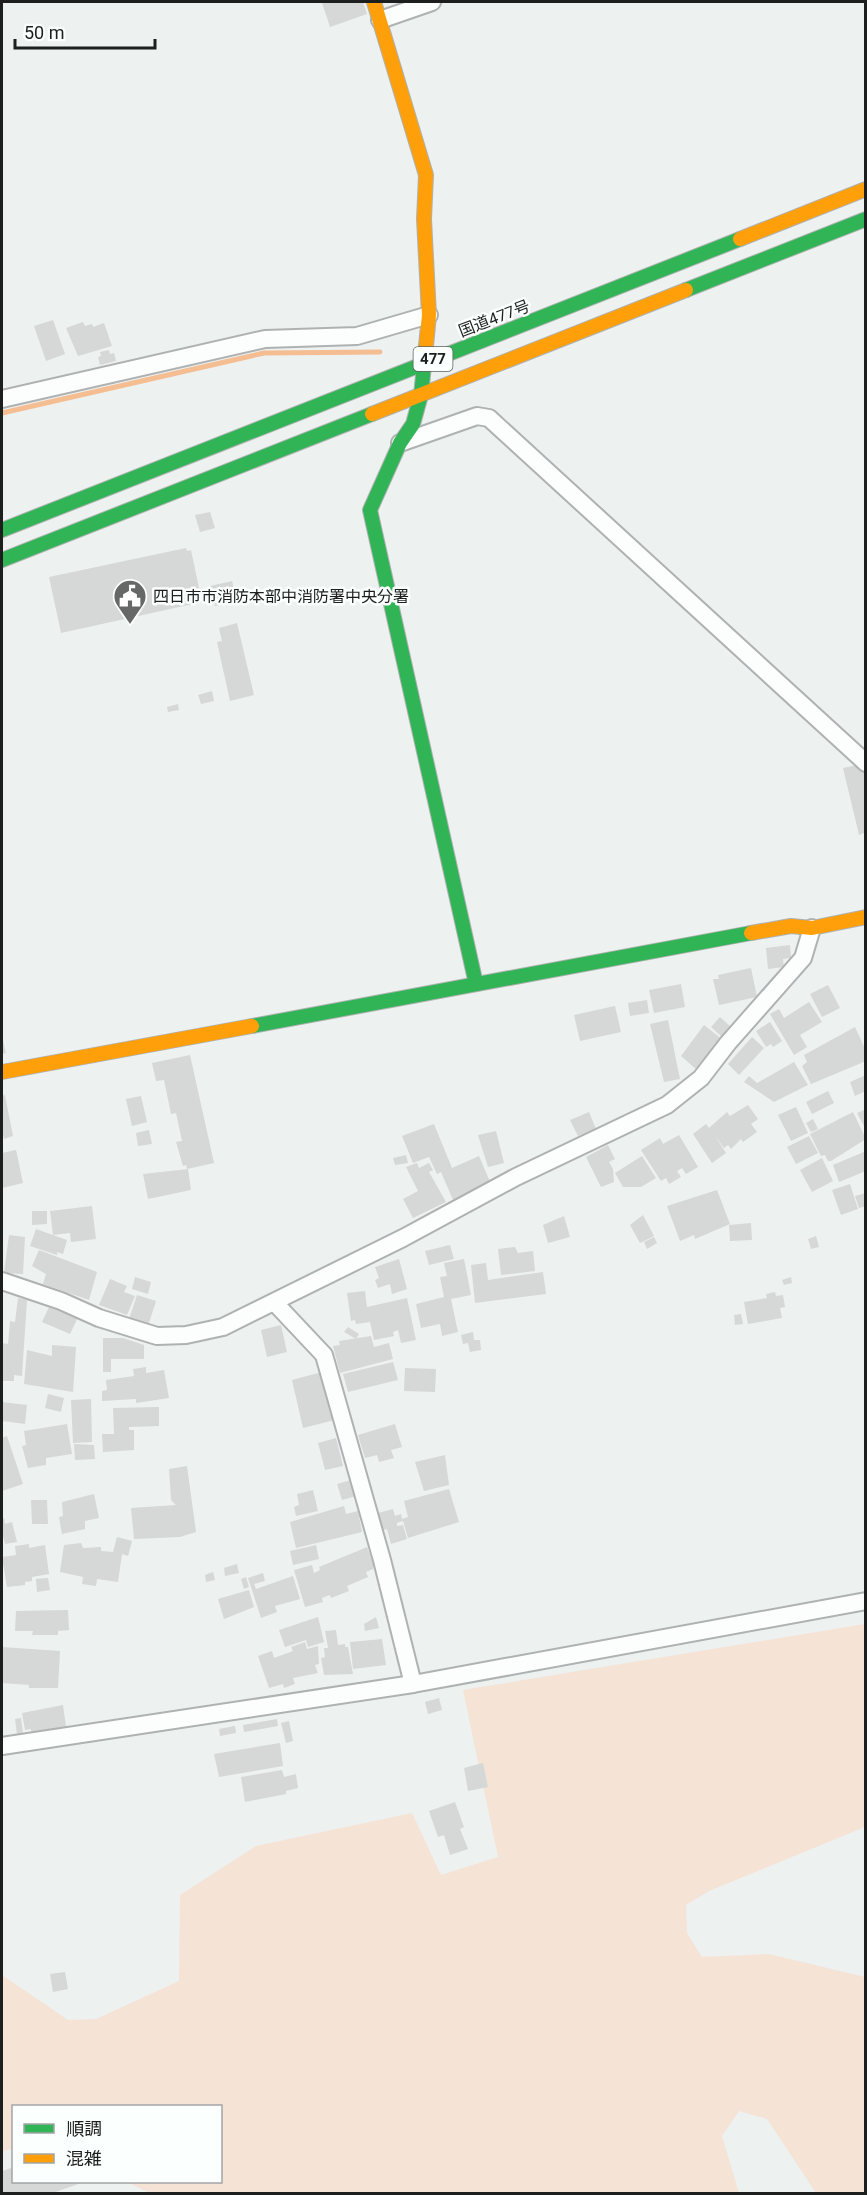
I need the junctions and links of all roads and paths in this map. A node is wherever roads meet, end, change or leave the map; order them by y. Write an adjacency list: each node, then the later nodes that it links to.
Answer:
1 (374, 2): 3 (main road)
2 (432, 2): 3 (street)
3 (380, 20): 6 (main road)
4 (866, 189): 7 (main road, 国道477号 / 477)
5 (866, 219): 8 (main road, 477)
6 (429, 315): 7 (main road); 9 (street)
7 (425, 363): 8 (main road); 11 (main road, 国道477号 / 477)
8 (421, 394): 10 (main road); 12 (main road, 477)
9 (2, 399)
10 (400, 443): 13 (street); 16 (main road)
11 (2, 530)
12 (2, 560)
13 (866, 763)
14 (866, 917): 15 (main road)
15 (812, 928): 16 (main road); 19 (street)
16 (476, 984): 17 (main road)
17 (2, 1072)
18 (2, 1281): 19 (street)
19 (275, 1303): 21 (street)
20 (866, 1601): 21 (street)
21 (413, 1684): 22 (street)
22 (2, 1746)

